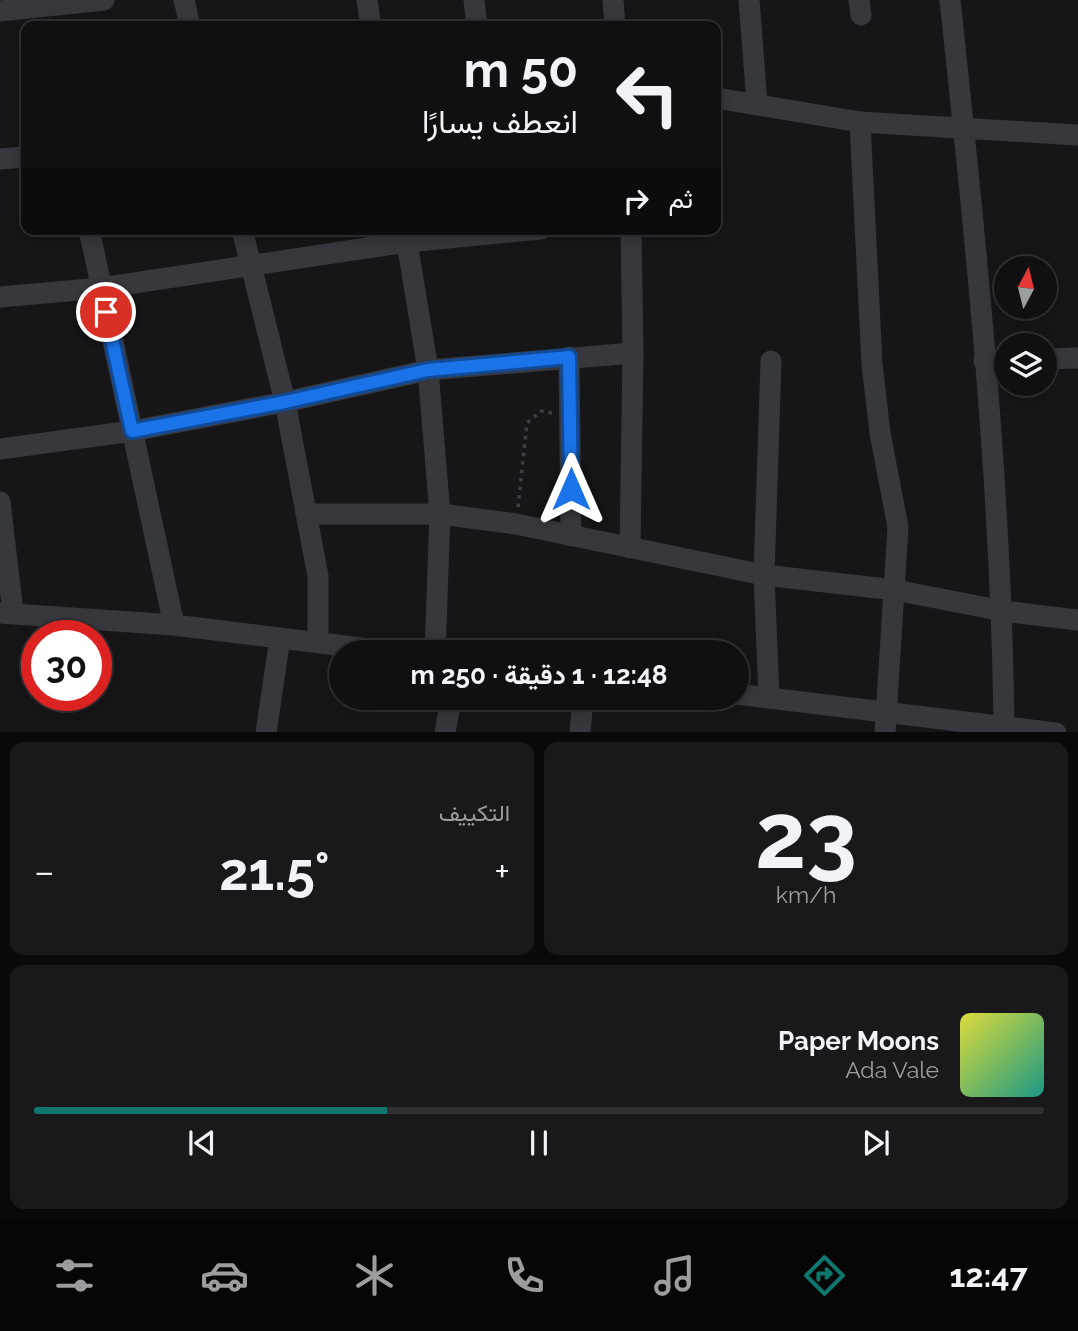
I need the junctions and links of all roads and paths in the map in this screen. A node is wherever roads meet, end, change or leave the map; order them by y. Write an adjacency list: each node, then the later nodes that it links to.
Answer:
1 (104, 0): 9 (street)
2 (184, 0): 10 (street)
3 (367, 0): 11 (street)
4 (474, 0): 12 (street)
5 (614, 0): 13 (street)
6 (749, 0): 15 (street)
7 (950, 0): 17 (street)
8 (0, 11): 9 (street)
9 (43, 11)
10 (189, 21)
11 (370, 21)
12 (476, 21)
13 (615, 21)
14 (721, 99): 15 (street)
15 (757, 103): 16 (street)
16 (860, 122): 17 (street); 47 (street)
17 (964, 130): 18 (street); 33 (street)
18 (1078, 135)
19 (21, 157): 20 (street)
20 (0, 159)
21 (90, 235): 26 (street)
22 (244, 235): 25 (street)
23 (406, 235): 25 (street); 35 (street)
24 (631, 235): 28 (street)
25 (252, 265): 26 (street); 36 (street)
26 (101, 288): 27 (street); 38 (street)
27 (0, 297)
28 (633, 353): 29 (street); 45 (street)
29 (569, 357): 35 (street); 37 (street)
30 (1078, 358): 31 (street)
31 (1057, 359)
32 (771, 361): 46 (street)
33 (984, 361): 34 (street); 48 (street)
34 (994, 361)
35 (428, 370): 36 (street); 42 (street)
36 (285, 402): 38 (street); 41 (street)
37 (571, 418): 43 (path); 44 (street)
38 (132, 431): 39 (street); 51 (street)
39 (0, 449)
40 (0, 502): 49 (street)
41 (306, 514): 42 (street); 54 (street)
42 (440, 514): 43 (street); 53 (street)
43 (516, 524): 44 (street)
44 (571, 536): 45 (street)
45 (630, 548): 46 (street)
46 (764, 575): 47 (street); 57 (street)
47 (895, 590): 48 (street); 60 (street)
48 (1003, 611): 50 (street); 61 (street)
49 (7, 613): 51 (street)
50 (1078, 620)
51 (174, 625): 52 (street)
52 (280, 638): 54 (street); 62 (street)
53 (435, 640)
54 (318, 642): 55 (street)
55 (329, 643)
56 (749, 696): 57 (street)
57 (769, 698): 60 (street)
58 (449, 710): 63 (street)
59 (582, 710): 64 (street)
60 (886, 723): 61 (street)
61 (1004, 726): 65 (street)
62 (267, 732)
63 (445, 732)
64 (580, 732)
65 (1049, 732)

